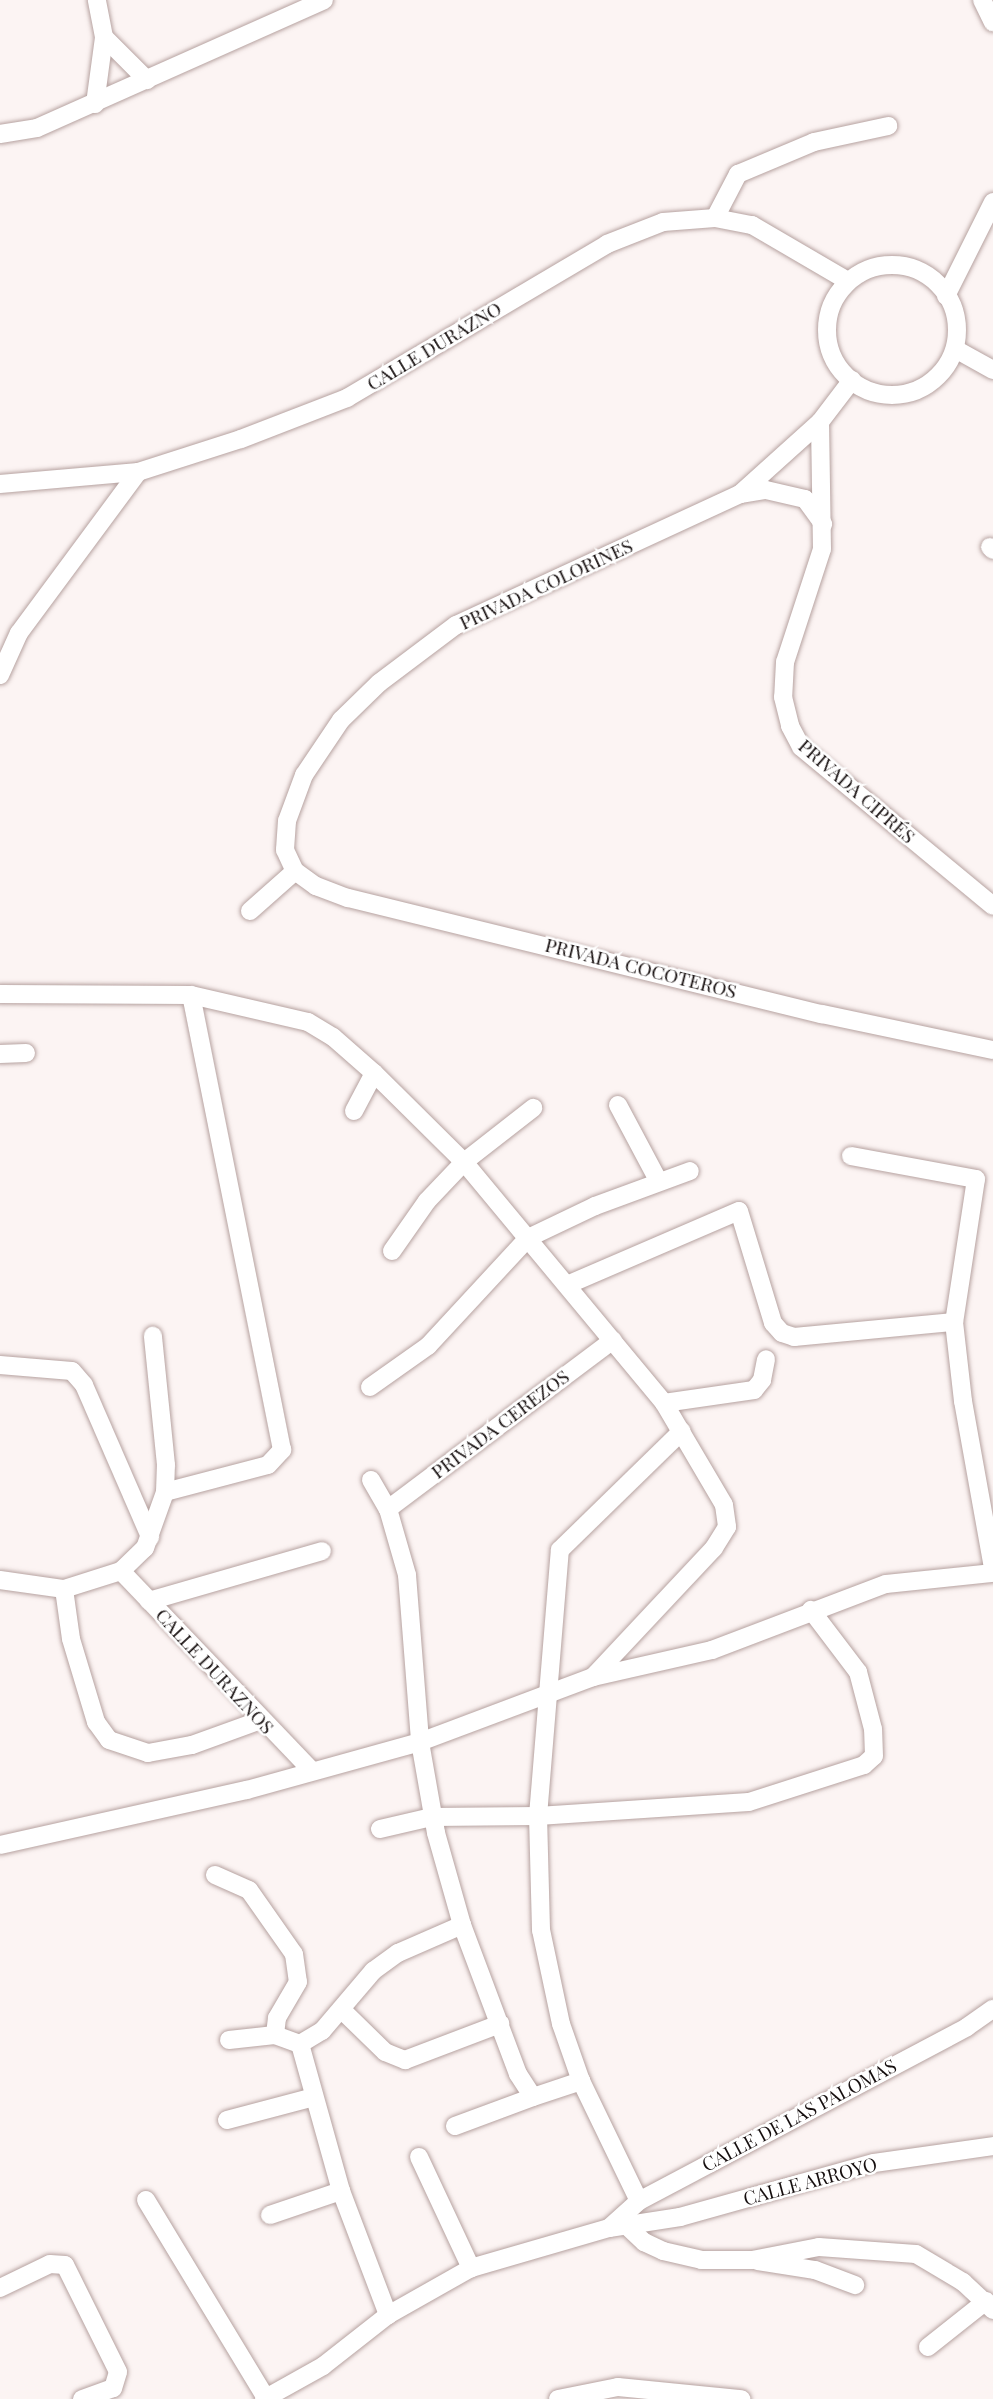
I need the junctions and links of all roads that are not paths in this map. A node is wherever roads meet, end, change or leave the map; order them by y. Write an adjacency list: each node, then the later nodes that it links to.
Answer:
1 (97, 0): 5 (street)
2 (324, 0): 6 (street)
3 (982, 0): 4 (street)
4 (993, 23)
5 (104, 37): 6 (street); 7 (street)
6 (147, 80): 7 (street)
7 (95, 104): 9 (street)
8 (888, 126): 11 (street)
9 (0, 134)
10 (993, 202): 13 (street)
11 (715, 218): 12 (street, CALLE DURAZNO); 18 (street, CALLE DURAZNO)
12 (848, 281): 13 (street); 16 (street)
13 (946, 296): 14 (street)
14 (957, 350): 15 (street); 16 (street)
15 (993, 370)
16 (852, 380): 17 (street, PRIVADA COLORINES)
17 (820, 422): 20 (street, PRIVADA COLORINES); 21 (street, PRIVADA CIPRÉS)
18 (138, 472): 19 (street, CALLE DURAZNO); 22 (street)
19 (0, 484)
20 (740, 494): 21 (street); 23 (street, PRIVADA COLORINES)
21 (823, 524): 24 (street, PRIVADA CIPRÉS)
22 (0, 676)
23 (295, 871): 25 (street); 28 (street, PRIVADA COCOTEROS)
24 (993, 906)
25 (250, 911)
26 (0, 994): 27 (street)
27 (191, 995): 31 (street); 51 (street)
28 (993, 1050)
29 (0, 1054): 30 (street)
30 (26, 1054)
31 (374, 1073): 34 (street); 36 (street)
32 (618, 1105): 38 (street)
33 (533, 1108): 36 (street)
34 (354, 1111)
35 (851, 1156): 42 (street)
36 (464, 1162): 39 (street); 40 (street)
37 (690, 1171): 38 (street)
38 (659, 1182): 39 (street)
39 (528, 1238): 41 (street); 47 (street)
40 (392, 1251)
41 (567, 1285): 42 (street); 44 (street)
42 (954, 1322): 53 (street)
43 (153, 1336): 51 (street)
44 (613, 1340): 48 (street); 52 (street, PRIVADA CEREZOS)
45 (766, 1359): 48 (street)
46 (0, 1365): 54 (street)
47 (370, 1387)
48 (664, 1403): 49 (street)
49 (682, 1431): 62 (street); 63 (street)
50 (371, 1480): 52 (street)
51 (165, 1492): 54 (street)
52 (388, 1509): 65 (street)
53 (991, 1528): 57 (street)
54 (150, 1537): 56 (street)
55 (322, 1551): 60 (street)
56 (121, 1571): 59 (street); 60 (street, CALLE DURAZNOS)
57 (993, 1571): 61 (street)
58 (0, 1580): 59 (street)
59 (64, 1589): 64 (street)
60 (149, 1601): 64 (street, CALLE DURAZNOS)
61 (811, 1610): 62 (street); 67 (street)
62 (593, 1677): 63 (street)
63 (551, 1691): 65 (street); 67 (street)
64 (261, 1720): 66 (street, CALLE DURAZNOS)
65 (420, 1742): 66 (street); 68 (street)
66 (310, 1769): 70 (street)
67 (538, 1815): 68 (street); 79 (street)
68 (432, 1816): 69 (street); 72 (street)
69 (380, 1829)
70 (0, 1845)
71 (215, 1875): 76 (street)
72 (461, 1925): 74 (street); 75 (street)
73 (993, 2009): 88 (street, CALLE DE LAS PALOMAS)
74 (342, 2010): 75 (street); 78 (street)
75 (500, 2024): 81 (street)
76 (275, 2035): 77 (street); 78 (street)
77 (229, 2040)
78 (300, 2044): 80 (street)
79 (581, 2081): 81 (street); 88 (street)
80 (314, 2097): 82 (street); 86 (street)
81 (533, 2097): 83 (street)
82 (227, 2120)
83 (455, 2126)
84 (993, 2146): 91 (street, CALLE ARROYO)
85 (419, 2157): 93 (street)
86 (341, 2191): 89 (street); 97 (street)
87 (146, 2200): 99 (street)
88 (639, 2201): 90 (street, CALLE DE LAS PALOMAS)
89 (270, 2215)
90 (609, 2228): 91 (street, CALLE ARROYO); 93 (street)
91 (629, 2228): 92 (street)
92 (751, 2260): 94 (street); 96 (street)
93 (471, 2268): 97 (street)
94 (855, 2285)
95 (0, 2288): 100 (street)
96 (989, 2306): 98 (street)
97 (388, 2315): 99 (street)
98 (928, 2347)
99 (265, 2398)
100 (82, 2399)
101 (558, 2399): 102 (street)
102 (741, 2399)

